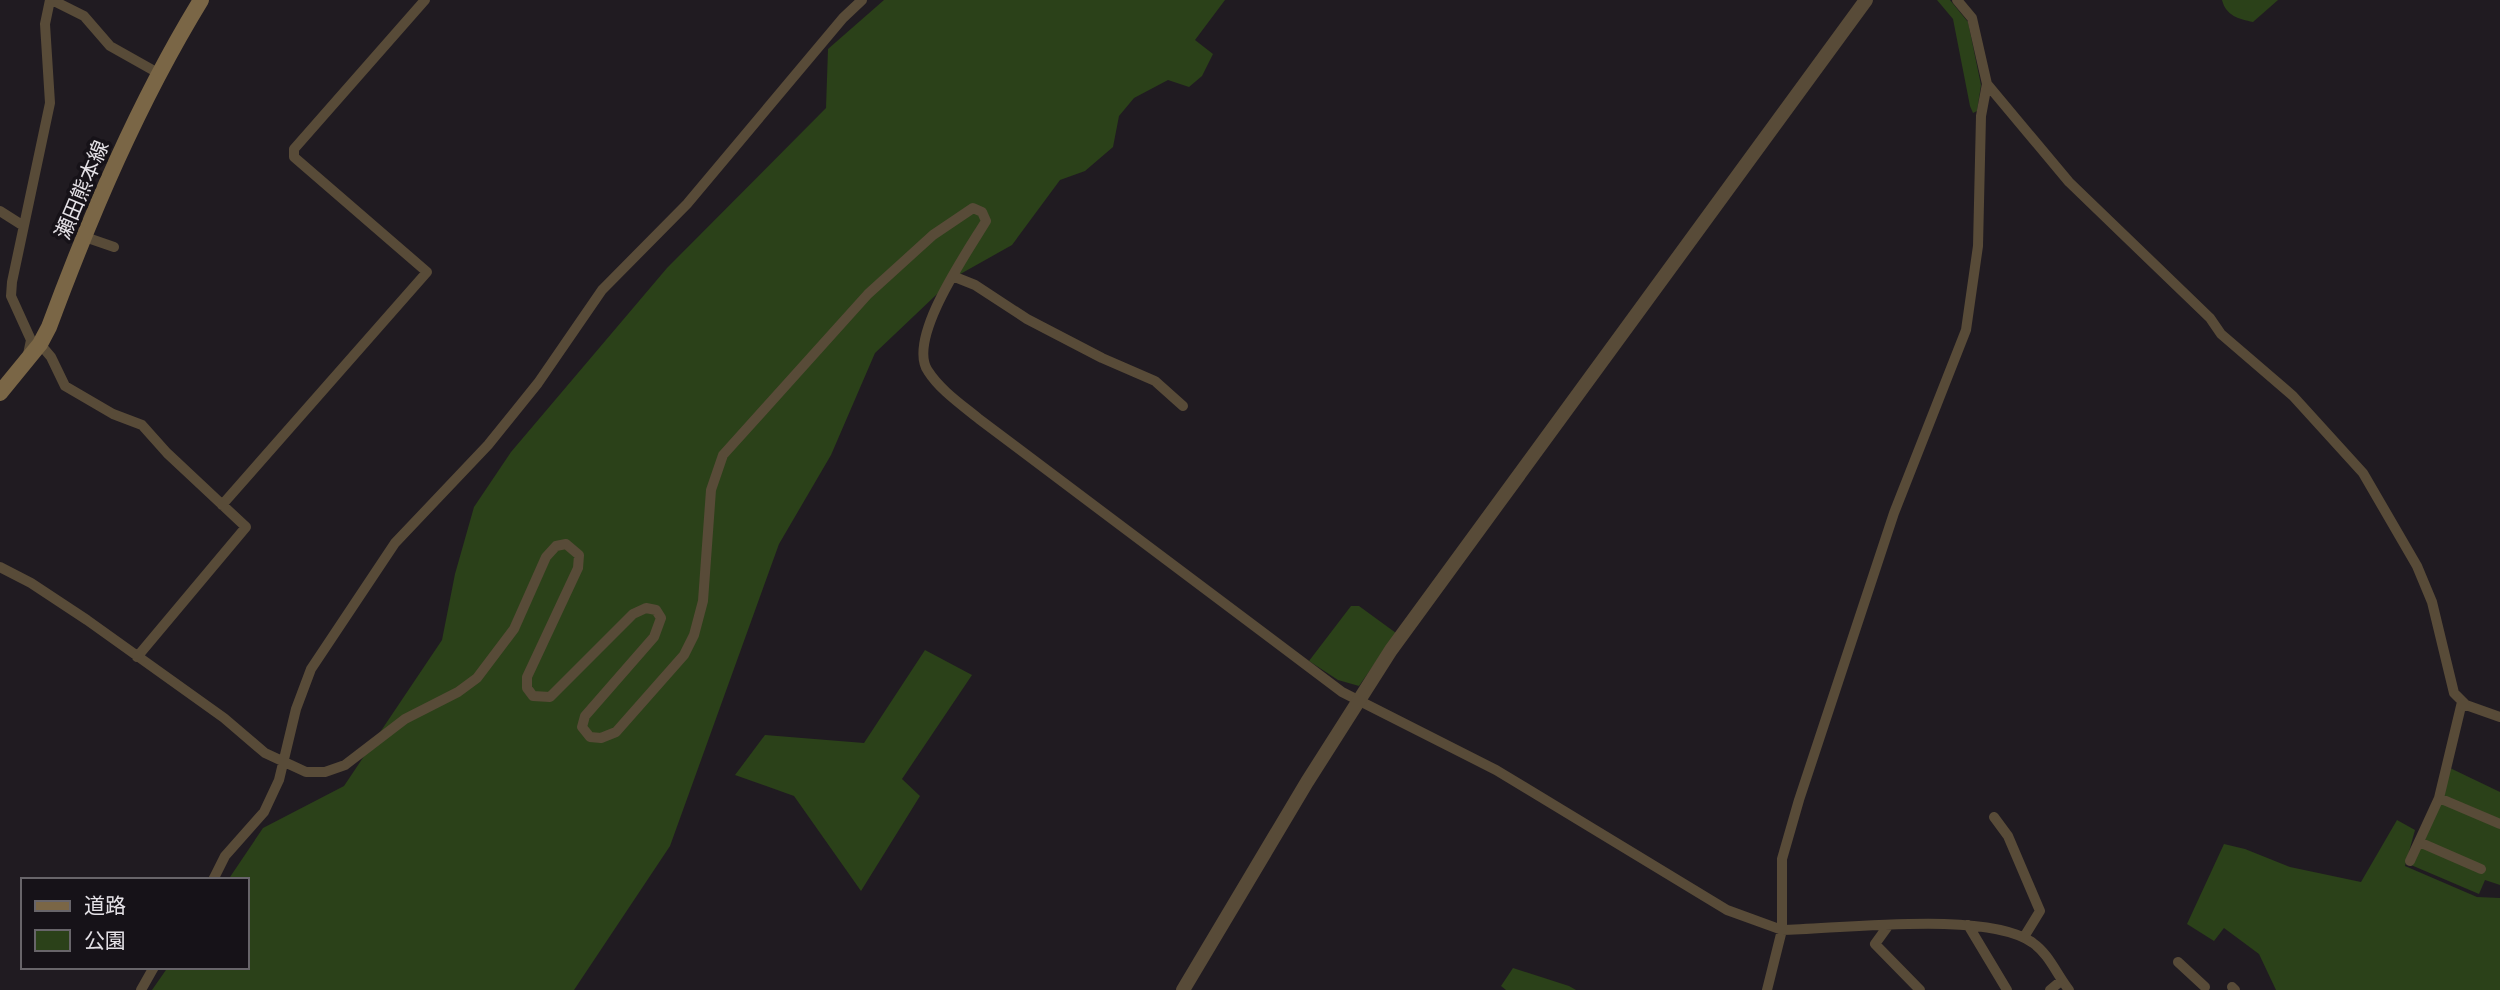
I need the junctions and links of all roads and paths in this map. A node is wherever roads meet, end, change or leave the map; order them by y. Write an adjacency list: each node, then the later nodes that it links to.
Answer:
1 (51, 0): 7 (street); 10 (street)
2 (201, 0): 7 (main road, 瀬田熊本線)
3 (425, 0): 18 (street)
4 (862, 0): 24 (street)
5 (1866, 0): 21 (street)
6 (1957, 0): 8 (street)
7 (158, 73): 11 (main road, 瀬田熊本線)
8 (1987, 84): 22 (street); 34 (street)
9 (0, 211): 10 (street)
10 (22, 225): 15 (street)
11 (85, 237): 12 (street); 14 (main road, 瀬田熊本線)
12 (114, 247)
13 (955, 277): 17 (street); 21 (street); 24 (street)
14 (40, 344): 15 (main road, 瀬田熊本線); 18 (street)
15 (27, 359): 16 (main road, 瀬田熊本線)
16 (0, 393)
17 (1183, 406)
18 (222, 505): 20 (street)
19 (0, 567): 20 (street)
20 (137, 657): 24 (street)
21 (1360, 702): 34 (street); 41 (street)
22 (2462, 702): 23 (street); 25 (street)
23 (2500, 717)
24 (282, 762): 31 (street)
25 (2439, 798): 27 (street); 28 (street)
26 (1994, 817): 35 (street)
27 (2500, 824)
28 (2419, 842): 29 (street); 30 (street)
29 (2410, 861)
30 (2481, 869)
31 (214, 878)
32 (1968, 925): 33 (street); 35 (street); 44 (street)
33 (1888, 926): 34 (street); 43 (street)
34 (1782, 930): 42 (street)
35 (2024, 937): 38 (street)
36 (2178, 962): 39 (street)
37 (154, 969): 40 (street)
38 (2065, 985): 45 (street)
39 (2205, 987)
40 (141, 990)
41 (1183, 990)
42 (1767, 990)
43 (1920, 990)
44 (2007, 990)
45 (2050, 990)

